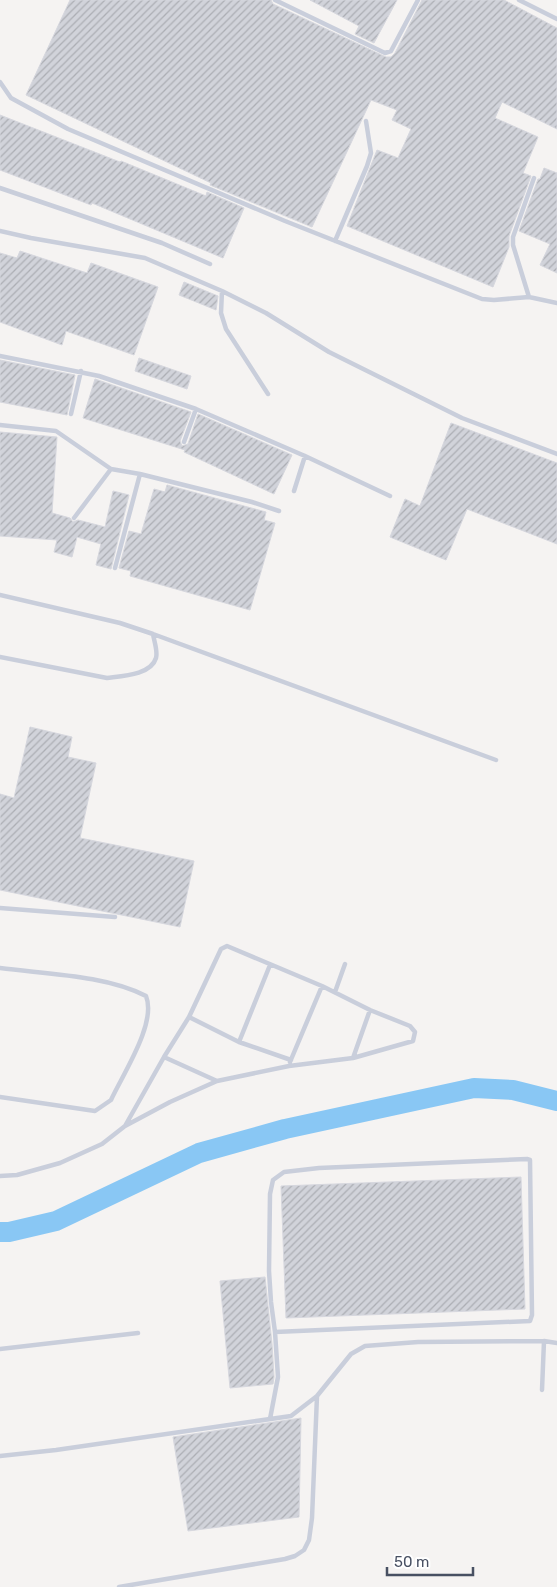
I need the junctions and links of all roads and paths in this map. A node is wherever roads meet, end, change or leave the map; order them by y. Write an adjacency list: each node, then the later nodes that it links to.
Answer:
1 (274, 0): 2 (lane)
2 (418, 0)
3 (519, 0): 4 (lane)
4 (557, 19)
5 (0, 82): 10 (lane)
6 (366, 121): 10 (lane)
7 (534, 178): 13 (lane)
8 (0, 188): 11 (lane)
9 (0, 231): 12 (lane)
10 (335, 241): 13 (lane)
11 (210, 264)
12 (222, 291): 17 (lane); 22 (lane)
13 (529, 297): 14 (lane)
14 (557, 303)
15 (0, 356): 16 (lane)
16 (82, 372): 18 (lane); 19 (lane)
17 (268, 394)
18 (196, 409): 21 (lane); 23 (lane)
19 (71, 414)
20 (0, 425): 24 (lane)
21 (184, 442)
22 (557, 454)
23 (305, 456): 26 (lane); 27 (lane)
24 (111, 468): 25 (lane); 29 (lane)
25 (140, 474): 28 (lane); 30 (lane)
26 (294, 491)
27 (390, 496)
28 (279, 511)
29 (74, 518)
30 (114, 568)
31 (0, 595): 32 (lane)
32 (153, 634): 33 (lane); 34 (lane)
33 (0, 657)
34 (496, 760)
35 (0, 908): 36 (lane)
36 (115, 917)
37 (270, 964): 40 (lane); 43 (lane); 44 (lane)
38 (345, 964): 41 (lane)
39 (0, 968): 50 (lane)
40 (322, 986): 41 (lane); 47 (lane)
41 (335, 992): 42 (lane)
42 (370, 1010): 46 (lane); 46 (lane)
43 (190, 1017): 44 (lane); 45 (lane)
44 (240, 1042): 47 (lane)
45 (164, 1058): 49 (lane); 51 (lane)
46 (353, 1058): 48 (lane)
47 (291, 1060): 48 (lane)
48 (289, 1066): 49 (lane)
49 (217, 1081): 51 (lane)
50 (0, 1097)
51 (125, 1126): 52 (lane)
52 (0, 1176)
53 (276, 1332): 53 (lane); 60 (lane)
54 (138, 1333): 57 (lane)
55 (544, 1341): 56 (lane); 58 (lane); 59 (lane)
56 (557, 1343)
57 (0, 1348)
58 (542, 1390)
59 (317, 1396): 60 (lane); 62 (lane)
60 (270, 1419): 61 (lane)
61 (0, 1456)
62 (119, 1587)

